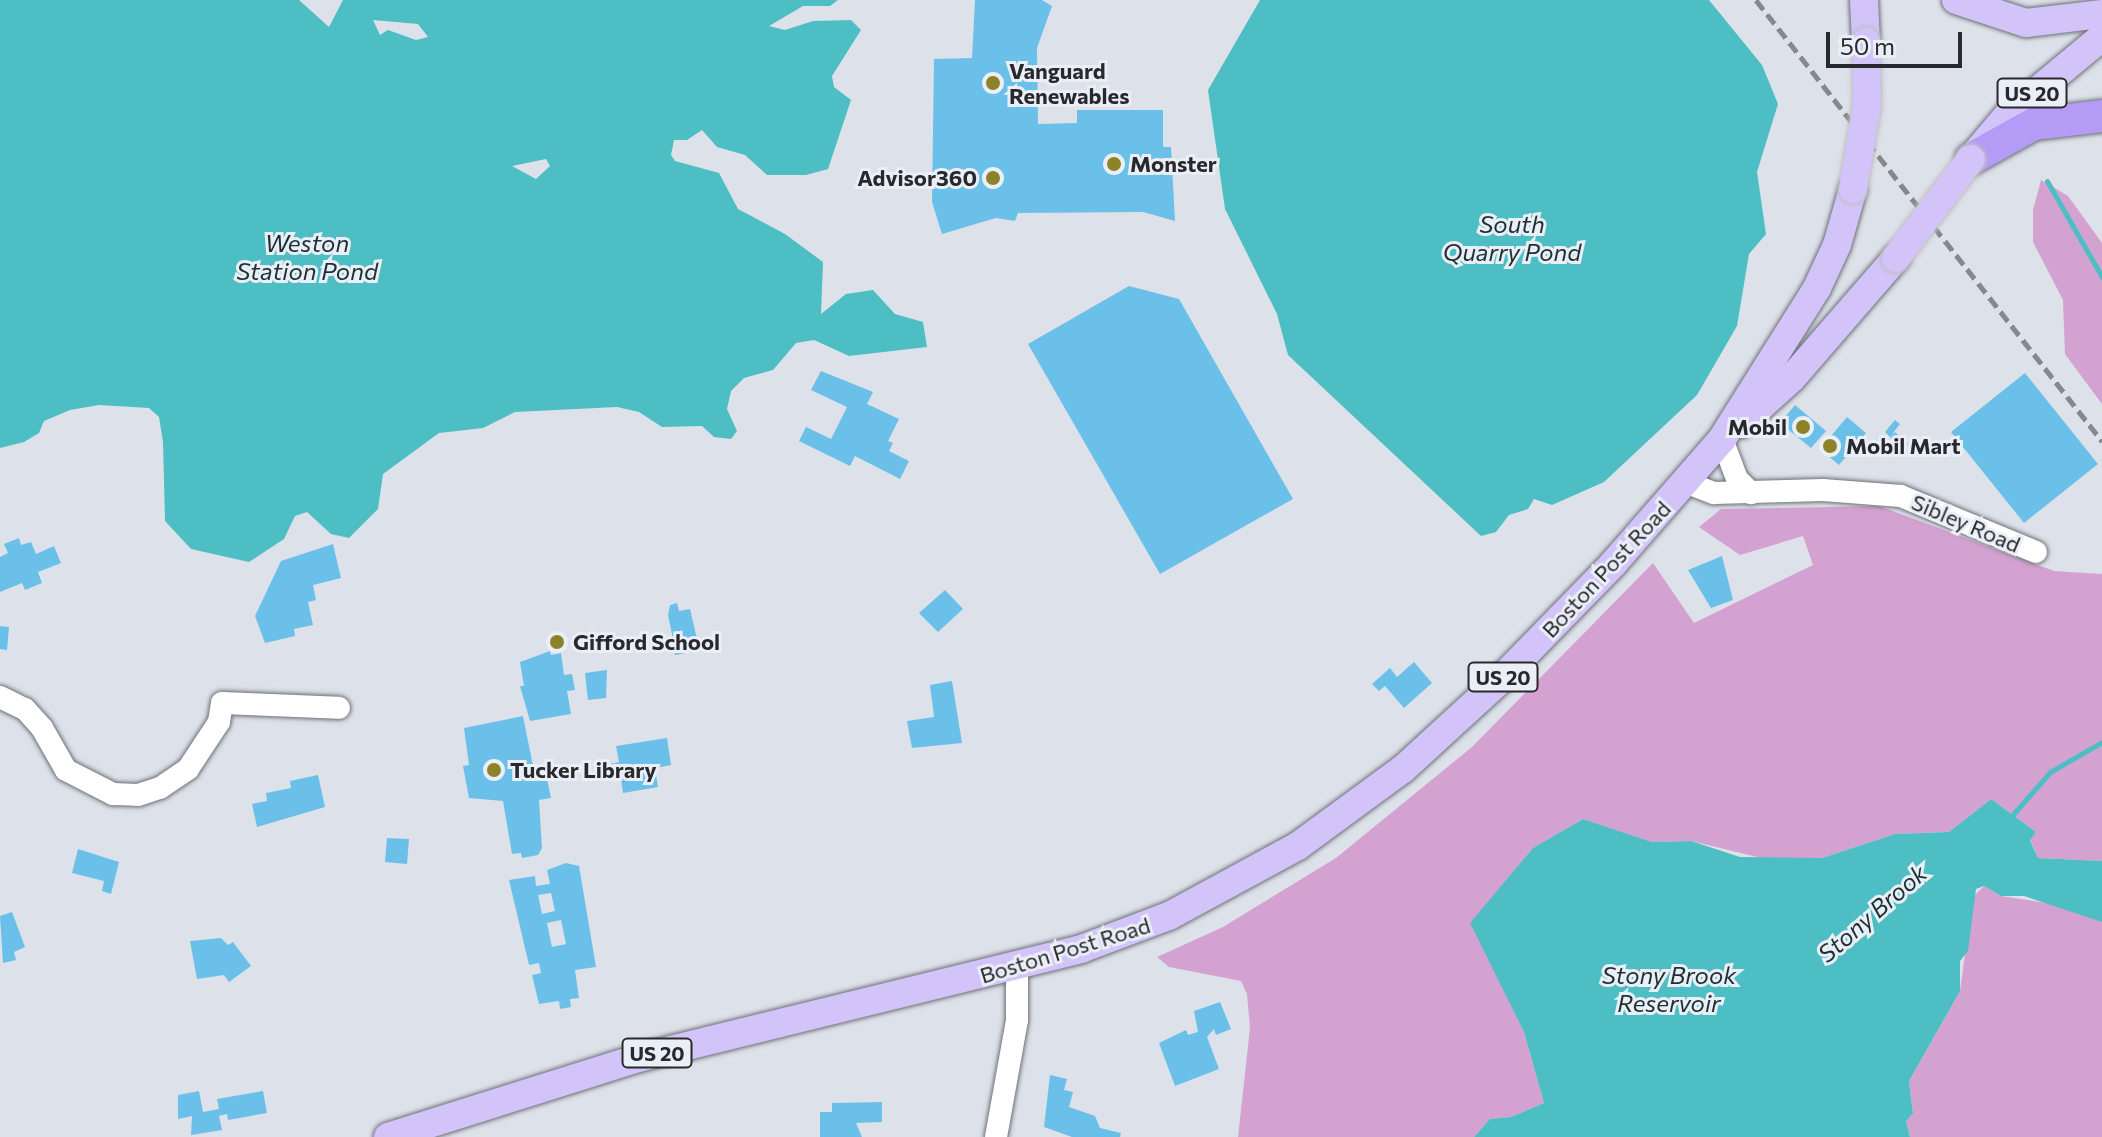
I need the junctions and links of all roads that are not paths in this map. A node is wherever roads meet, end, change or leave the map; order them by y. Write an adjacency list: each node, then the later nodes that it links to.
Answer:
1 (1864, 0): 7 (main road, Boston Post Road / US 20, bridge)
2 (1956, 0): 3 (main road)
3 (2102, 14)
4 (2102, 37): 6 (main road, US 20)
5 (2102, 116): 6 (highway)
6 (1971, 159): 7 (main road, Boston Post Road / US 20, bridge)
7 (1722, 439): 8 (main road, Boston Post Road / US 20); 9 (street)
8 (1685, 482): 9 (street, Sibley Road); 13 (main road, Boston Post Road / US 20)
9 (1751, 493): 10 (street, Sibley Road)
10 (2036, 552)
11 (0, 697): 12 (street)
12 (339, 708)
13 (1017, 968): 14 (main road, Boston Post Road / US 20); 15 (street)
14 (388, 1137)
15 (996, 1137)

